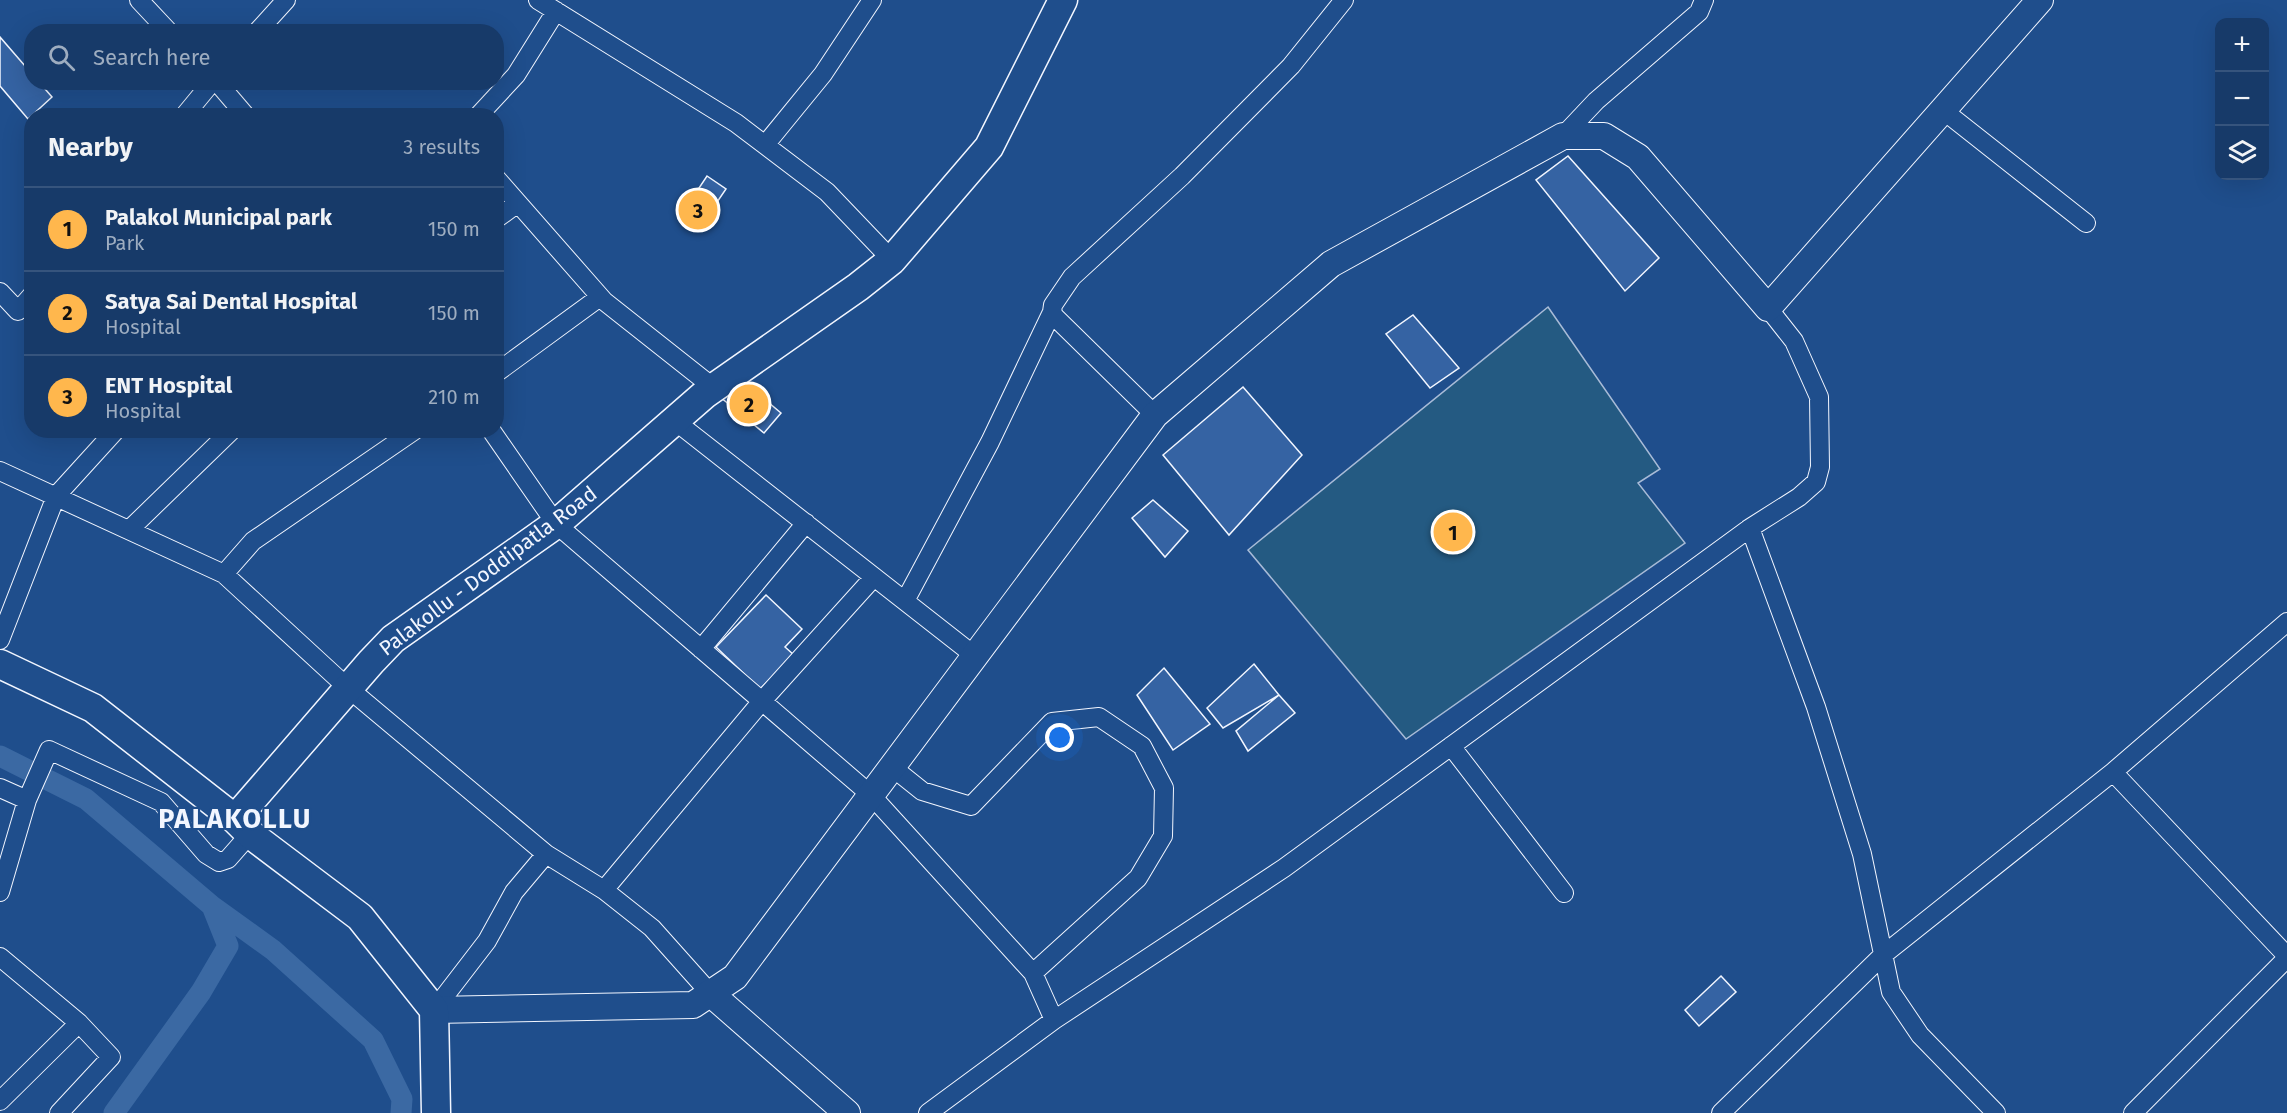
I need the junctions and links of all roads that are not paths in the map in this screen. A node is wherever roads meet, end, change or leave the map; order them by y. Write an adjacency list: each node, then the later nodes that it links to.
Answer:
1 (139, 0): 10 (street)
2 (286, 0): 11 (street)
3 (538, 0): 9 (street)
4 (872, 0): 21 (street)
5 (1063, 0): 26 (main road, Palakollu - Doddipatla Road)
6 (1344, 0): 31 (street)
7 (1704, 0): 20 (street)
8 (2040, 0): 19 (street)
9 (556, 11): 12 (street); 21 (street)
10 (162, 24)
11 (264, 24)
12 (504, 88)
13 (205, 90): 16 (street)
14 (224, 90): 17 (street)
15 (502, 90): 18 (street)
16 (191, 108)
17 (239, 108)
18 (485, 108)
19 (1944, 111): 25 (street); 30 (street)
20 (1563, 136): 30 (street); 34 (street)
21 (765, 145): 26 (street)
22 (504, 187): 23 (street)
23 (518, 203): 24 (street); 28 (street)
24 (504, 213)
25 (2086, 223)
26 (892, 260): 33 (main road, Palakollu - Doddipatla Road)
27 (0, 292): 29 (street)
28 (600, 297): 32 (street); 33 (street)
29 (24, 304)
30 (1768, 308): 44 (street)
31 (1052, 312): 34 (street); 48 (street)
32 (504, 367)
33 (714, 388): 35 (main road, Palakollu - Doddipatla Road)
34 (1155, 415): 52 (street)
35 (675, 421): 42 (street); 43 (main road, Palakollu - Doddipatla Road)
36 (109, 438): 41 (street)
37 (224, 438): 45 (street)
38 (403, 438): 46 (street)
39 (497, 438): 43 (street)
40 (0, 471): 41 (street)
41 (56, 496): 45 (street); 50 (street)
42 (806, 523): 47 (street); 51 (street)
43 (556, 524): 51 (street); 54 (main road, Palakollu - Doddipatla Road)
44 (1750, 528): 56 (street); 67 (street)
45 (129, 530): 46 (street)
46 (224, 574): 54 (street)
47 (874, 577): 48 (street); 55 (street)
48 (905, 601): 52 (street)
49 (2287, 622): 58 (street)
50 (0, 640)
51 (701, 649): 55 (street)
52 (975, 656): 57 (street)
53 (0, 664): 62 (main road)
54 (348, 688): 62 (main road, Palakollu - Doddipatla Road); 63 (street)
55 (762, 701): 60 (street); 64 (street)
56 (1451, 746): 66 (street); 73 (street)
57 (892, 767): 60 (street); 70 (street)
58 (2114, 772): 67 (street); 69 (street)
59 (0, 788): 61 (street)
60 (871, 795): 70 (street); 71 (street)
61 (27, 800): 62 (street); 65 (street)
62 (243, 826): 72 (main road)
63 (546, 854): 64 (street); 72 (street)
64 (604, 890): 71 (street)
65 (0, 892)
66 (1564, 893)
67 (1883, 956): 80 (street); 81 (street)
68 (0, 957): 74 (street)
69 (2287, 957): 82 (street)
70 (1033, 973): 73 (street)
71 (710, 993): 72 (street); 79 (street)
72 (434, 1010): 78 (main road)
73 (1054, 1020): 76 (street)
74 (79, 1023): 75 (street); 77 (street)
75 (0, 1101)
76 (934, 1111)
77 (59, 1113)
78 (436, 1113)
79 (847, 1113)
80 (1721, 1113)
81 (1996, 1113)
82 (2133, 1113)

